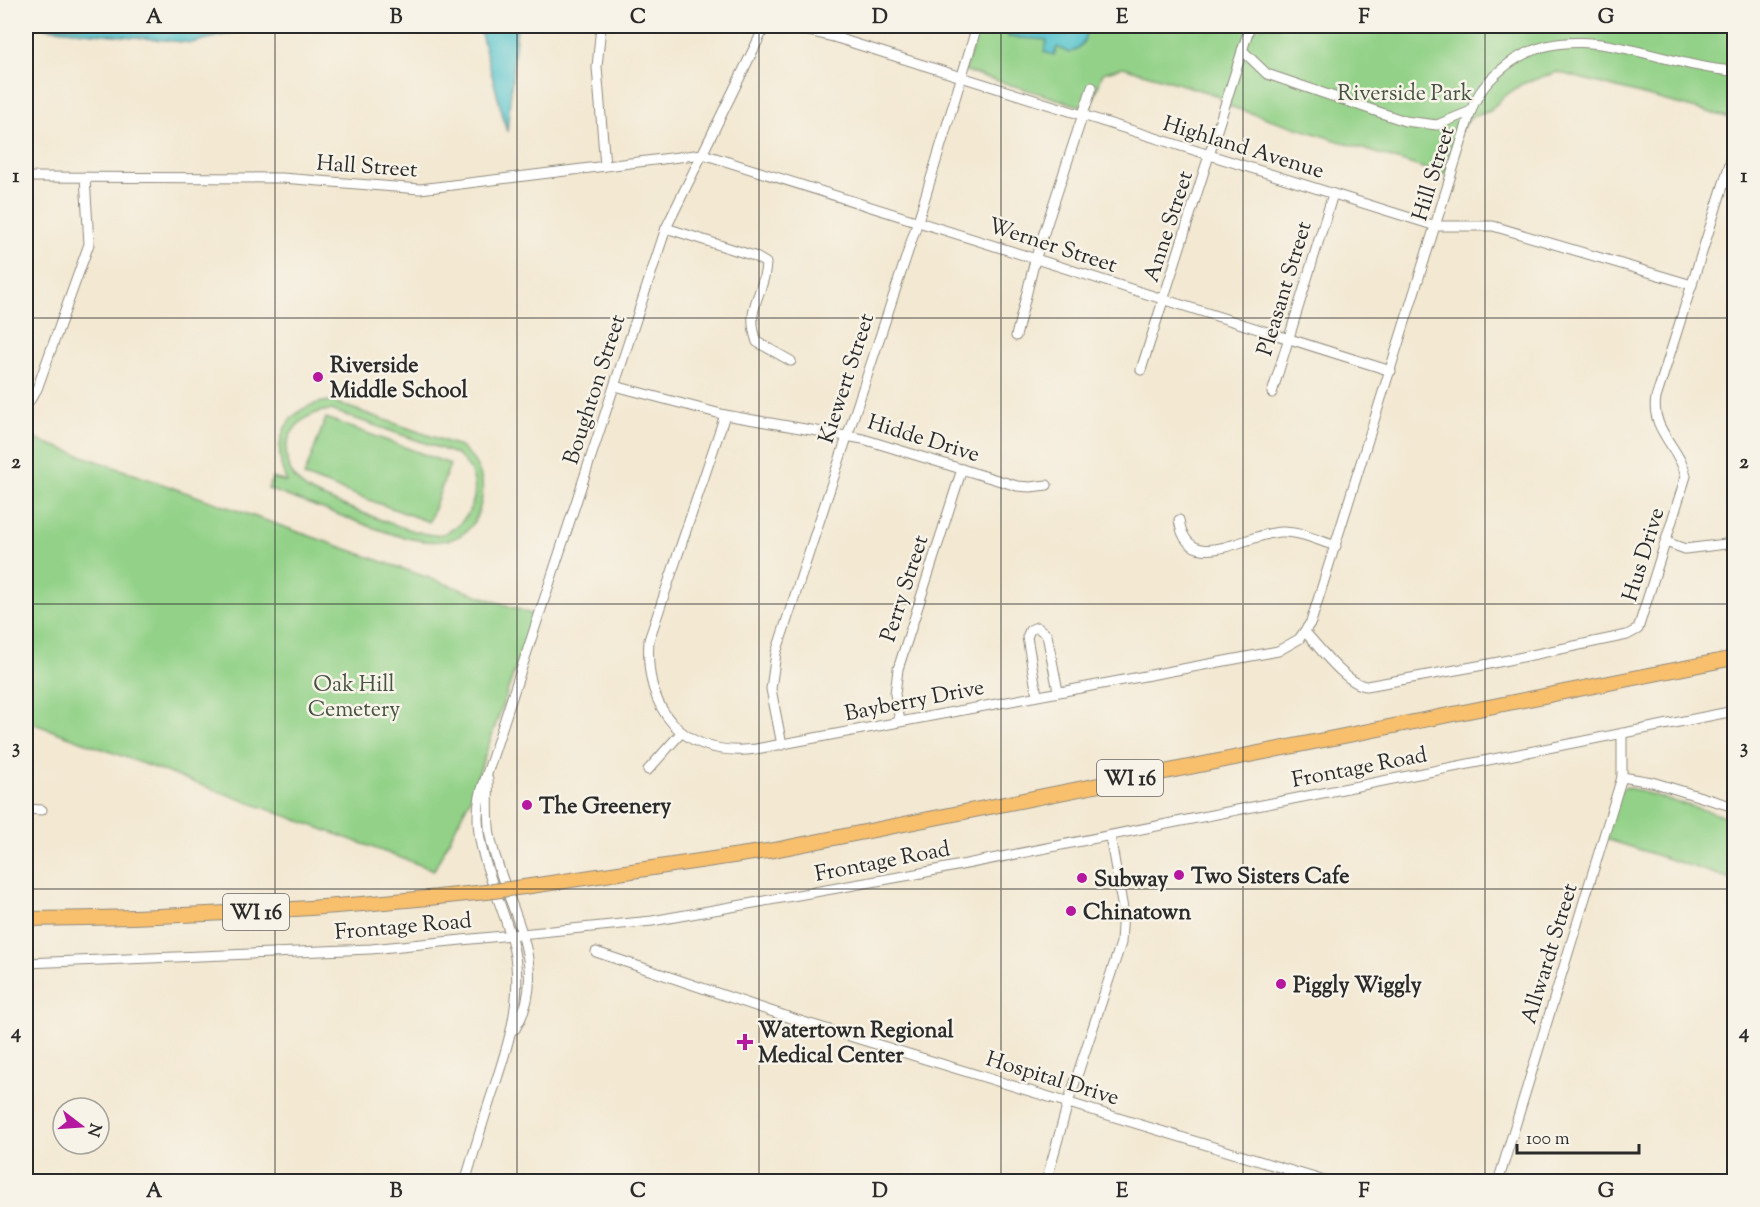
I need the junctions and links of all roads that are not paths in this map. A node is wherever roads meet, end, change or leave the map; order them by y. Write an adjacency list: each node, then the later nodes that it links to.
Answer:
1 (601, 26): 17 (street)
2 (765, 26): 15 (street, Boughton Street)
3 (788, 26): 7 (street, Highland Avenue)
4 (841, 26): 7 (street)
5 (977, 26): 10 (street, Kiewert Street)
6 (1250, 26): 8 (street, Anne Street)
7 (837, 38): 10 (street, Highland Avenue)
8 (1242, 50): 12 (street); 16 (street, Anne Street)
9 (1734, 71): 12 (street, Hill Street)
10 (961, 77): 13 (street, Highland Avenue); 21 (street, Kiewert Street)
11 (1092, 87): 13 (street)
12 (1471, 111): 22 (street, Hill Street)
13 (1082, 116): 16 (street, Highland Avenue); 24 (street)
14 (1734, 151): 25 (street, Hus Drive)
15 (703, 154): 17 (street, Hall Street); 21 (street, Werner Street); 23 (street, Boughton Street)
16 (1210, 155): 20 (street, Highland Avenue); 26 (street, Anne Street)
17 (605, 166): 19 (street, Hall Street)
18 (26, 177): 19 (street, Hall Street)
19 (85, 177): 34 (street)
20 (1333, 194): 22 (street, Highland Avenue); 28 (street, Pleasant Street)
21 (918, 221): 24 (street, Werner Street); 36 (street, Kiewert Street)
22 (1436, 226): 25 (street, Highland Avenue); 31 (street, Hill Street)
23 (666, 228): 29 (street); 32 (street, Boughton Street)
24 (1035, 260): 26 (street, Werner Street); 27 (street)
25 (1692, 285): 40 (street, Hus Drive)
26 (1164, 300): 28 (street, Werner Street); 30 (street, Anne Street)
27 (1016, 336)
28 (1287, 339): 31 (street, Werner Street); 33 (street, Pleasant Street)
29 (791, 361)
30 (1141, 370)
31 (1391, 371): 42 (street, Hill Street)
32 (615, 386): 35 (street, Hidde Drive); 53 (street, Boughton Street)
33 (1272, 393)
34 (26, 406)
35 (725, 415): 36 (street, Hidde Drive); 49 (street, Bayberry Drive)
36 (847, 435): 37 (street, Hidde Drive); 51 (street, Kiewert Street)
37 (962, 469): 38 (street, Hidde Drive); 48 (street, Perry Street)
38 (1047, 485)
39 (1179, 520): 42 (street)
40 (1666, 542): 41 (street); 43 (street, Hus Drive)
41 (1734, 543)
42 (1336, 546): 43 (street)
43 (1306, 633): 45 (street, Bayberry Drive)
44 (1734, 658): 59 (highway, WI 16, bridge)
45 (1058, 691): 46 (street, Bayberry Drive); 46 (street)
46 (1037, 695): 48 (street, Bayberry Drive)
47 (1734, 711): 50 (street, Frontage Road)
48 (900, 721): 51 (street, Bayberry Drive)
49 (681, 733): 51 (street, Bayberry Drive); 52 (street)
50 (1622, 734): 54 (street, Allwardt Street); 58 (street, Frontage Road)
51 (782, 744)
52 (648, 770)
53 (488, 777): 60 (street, Boughton Street); 61 (street, Boughton Street)
54 (1622, 777): 55 (street); 70 (street, Allwardt Street)
55 (1734, 807)
56 (26, 809): 57 (street)
57 (42, 810)
58 (1110, 836): 60 (street, Frontage Road); 65 (street)
59 (26, 919)
60 (523, 934): 61 (street, Frontage Road); 64 (street, Boughton Street)
61 (511, 936): 63 (street, Frontage Road); 64 (street, Boughton Street)
62 (596, 952): 65 (street, Hospital Drive)
63 (26, 963)
64 (512, 1034): 67 (street, Boughton Street)
65 (1068, 1103): 66 (street, Hospital Drive); 68 (street)
66 (1317, 1180): 69 (street, Hospital Drive)
67 (465, 1182)
68 (1046, 1182)
69 (1328, 1182)
70 (1498, 1182)

